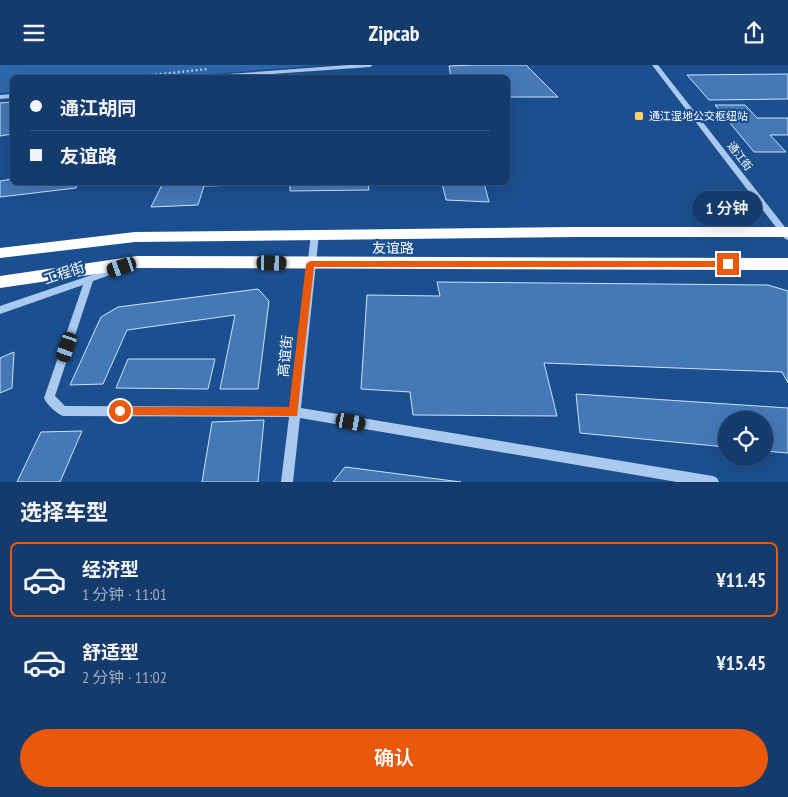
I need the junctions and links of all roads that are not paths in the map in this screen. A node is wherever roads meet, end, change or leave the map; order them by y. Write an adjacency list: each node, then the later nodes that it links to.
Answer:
1 (370, 65): 3 (street)
2 (655, 65): 5 (street, 通江街)
3 (240, 75)
4 (315, 234): 5 (highway, 友谊路); 6 (highway, 友谊路); 8 (street, 高谊街)
5 (787, 234)
6 (0, 253)
7 (137, 262): 8 (highway, 友谊路); 10 (street, 工程街); 11 (highway, 友谊路)
8 (310, 264): 9 (highway, 友谊路); 13 (street, 高谊街)
9 (788, 264)
10 (90, 278): 12 (street, 工程街); 13 (street)
11 (0, 282)
12 (0, 310)
13 (294, 412): 14 (street, 高谊街); 15 (street)
14 (287, 482)
15 (713, 482)

